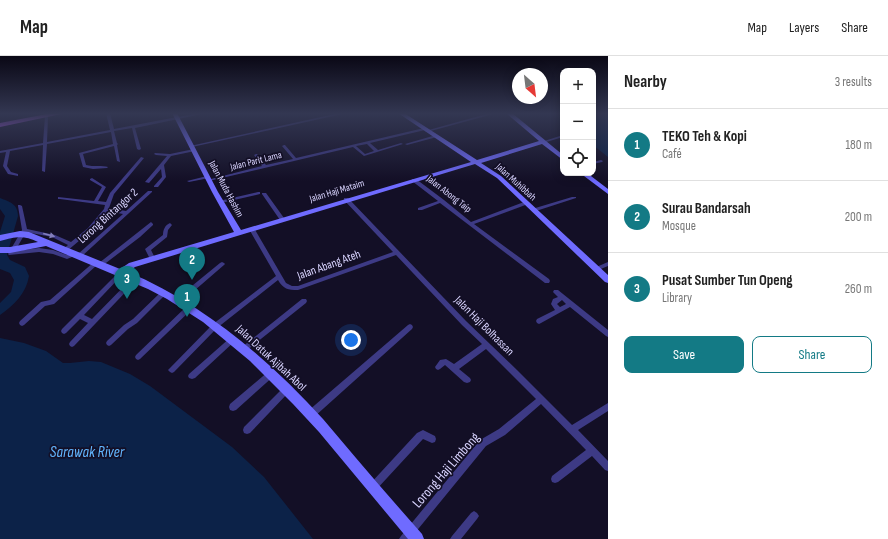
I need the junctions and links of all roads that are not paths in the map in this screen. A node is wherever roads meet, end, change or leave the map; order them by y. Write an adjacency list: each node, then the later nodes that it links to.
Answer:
1 (45, 136): 14 (street)
2 (88, 136): 14 (street)
3 (113, 136): 15 (street)
4 (135, 136): 20 (street)
5 (186, 136): 19 (main road, Jalan Muda Hashim)
6 (249, 136): 19 (street)
7 (398, 136): 10 (street, Jalan Parit Lama)
8 (436, 136): 16 (street); 34 (main road, Jalan Muhibbah)
9 (535, 136): 13 (main road)
10 (391, 137): 12 (street, Jalan Parit Lama); 22 (street)
11 (560, 137): 13 (street, Jalan Haji Mataim)
12 (367, 142): 18 (street, Jalan Parit Lama); 22 (street)
13 (543, 142): 28 (main road); 34 (main road, Jalan Haji Mataim)
14 (44, 144): 21 (street); 40 (street)
15 (116, 144): 32 (street); 38 (street)
16 (407, 144)
17 (284, 146): 31 (street)
18 (354, 146): 27 (street); 31 (street, Jalan Parit Lama)
19 (193, 148): 26 (street); 44 (main road, Jalan Muda Hashim)
20 (139, 149)
21 (8, 150): 23 (street); 37 (street)
22 (377, 151): 27 (street)
23 (0, 152)
24 (156, 154): 26 (street)
25 (256, 154): 39 (street)
26 (170, 155): 36 (street, Lorong Bintangor 2)
27 (364, 155): 30 (street)
28 (560, 156)
29 (142, 158): 61 (street)
30 (369, 159)
31 (296, 160): 39 (street, Jalan Parit Lama)
32 (119, 161)
33 (601, 161): 35 (street)
34 (476, 162): 45 (main road, Jalan Haji Mataim); 59 (main road, Jalan Muhibbah)
35 (596, 162)
36 (162, 165): 47 (street, Lorong Bintangor 2); 48 (street)
37 (2, 167): 41 (street)
38 (106, 167)
39 (265, 167): 44 (street, Jalan Parit Lama)
40 (44, 171)
41 (16, 175)
42 (587, 176): 50 (main road)
43 (92, 178): 58 (street)
44 (208, 179): 46 (street, Jalan Parit Lama); 57 (main road, Jalan Muda Hashim)
45 (414, 180): 55 (main road, Jalan Haji Mataim); 56 (street, Jalan Abong Taip)
46 (189, 181)
47 (147, 182)
48 (156, 186)
49 (150, 192): 64 (street, Lorong Bintangor 2)
50 (608, 192)
51 (258, 193): 57 (street)
52 (264, 194): 65 (street)
53 (60, 198): 58 (street)
54 (574, 198): 63 (street)
55 (346, 199): 65 (main road, Jalan Haji Mataim); 76 (street, Jalan Haji Bolhassan)
56 (442, 201): 62 (street); 67 (street, Jalan Abong Taip)
57 (221, 202): 71 (main road, Jalan Muda Hashim)
58 (94, 203): 61 (street)
59 (526, 203): 63 (main road, Jalan Muhibbah); 67 (street, Jalan Abong Taip)
60 (20, 206): 70 (street)
61 (107, 206): 64 (street); 74 (street)
62 (420, 209)
63 (534, 210): 84 (main road, Jalan Muhibbah)
64 (127, 213): 77 (street, Lorong Bintangor 2)
65 (282, 219): 69 (main road, Jalan Haji Mataim)
66 (151, 224): 80 (street)
67 (470, 224): 88 (street, Jalan Abong Taip)
68 (170, 225): 78 (street)
69 (252, 229): 71 (main road, Jalan Haji Mataim); 86 (street, Jalan Abang Ateh)
70 (25, 230): 74 (street, one-way to 74); 77 (street)
71 (238, 232): 78 (main road, Jalan Haji Mataim)
72 (0, 238): 73 (main road, Jalan Datuk Ajibah Abol)
73 (47, 243): 74 (main road, Jalan Datuk Ajibah Abol); 75 (main road)
74 (68, 247): 77 (main road, Jalan Datuk Ajibah Abol)
75 (0, 250)
76 (397, 252): 86 (street, Jalan Abang Ateh); 108 (street, Jalan Haji Bolhassan)
77 (77, 255): 80 (main road, Jalan Datuk Ajibah Abol)
78 (152, 258): 79 (main road, Jalan Haji Mataim)
79 (135, 263): 83 (main road); 85 (main road, Jalan Haji Mataim)
80 (98, 264): 83 (main road, Jalan Datuk Ajibah Abol); 100 (street)
81 (222, 264): 92 (street)
82 (608, 264): 84 (street)
83 (111, 269): 85 (main road, Jalan Datuk Ajibah Abol)
84 (596, 269): 87 (main road, Jalan Muhibbah)
85 (128, 276): 90 (main road, Jalan Datuk Ajibah Abol); 97 (street); 99 (street)
86 (279, 276): 101 (street)
87 (608, 280)
88 (547, 281)
89 (556, 292): 91 (street)
90 (164, 293): 92 (main road, Jalan Datuk Ajibah Abol); 106 (street)
91 (562, 297): 94 (street); 96 (street)
92 (178, 301): 95 (main road, Jalan Datuk Ajibah Abol)
93 (304, 301): 109 (street)
94 (571, 304): 96 (street); 104 (street)
95 (189, 308): 101 (main road, Jalan Datuk Ajibah Abol); 110 (street)
96 (560, 310): 98 (street)
97 (79, 316): 99 (street); 103 (street)
98 (539, 321)
99 (93, 322): 107 (street)
100 (22, 323)
101 (215, 326): 105 (main road, Jalan Datuk Ajibah Abol); 113 (street)
102 (410, 327): 121 (street)
103 (64, 331)
104 (608, 334)
105 (233, 339): 109 (main road, Jalan Datuk Ajibah Abol); 115 (street)
106 (109, 342)
107 (72, 344)
108 (486, 345): 112 (street); 118 (street, Jalan Haji Bolhassan)
109 (244, 349): 114 (main road, Jalan Datuk Ajibah Abol)
110 (138, 357)
111 (438, 367): 112 (street)
112 (454, 368): 116 (street)
113 (172, 370)
114 (272, 373): 117 (main road, Jalan Datuk Ajibah Abol); 119 (street)
115 (192, 376)
116 (466, 380)
117 (286, 390): 121 (main road, Jalan Datuk Ajibah Abol); 122 (street)
118 (541, 399): 123 (street, Jalan Haji Bolhassan); 130 (street, Lorong Haji Limbong)
119 (233, 407)
120 (608, 407): 123 (street)
121 (311, 414): 128 (main road, Jalan Datuk Ajibah Abol)
122 (246, 430)
123 (571, 430): 125 (street, Jalan Haji Bolhassan)
124 (432, 439): 128 (street)
125 (592, 451): 126 (street, Jalan Haji Bolhassan); 127 (street)
126 (608, 467)
127 (555, 479)
128 (372, 488): 130 (main road, Jalan Datuk Ajibah Abol)
129 (474, 516): 131 (street)
130 (411, 537)
131 (455, 539)

